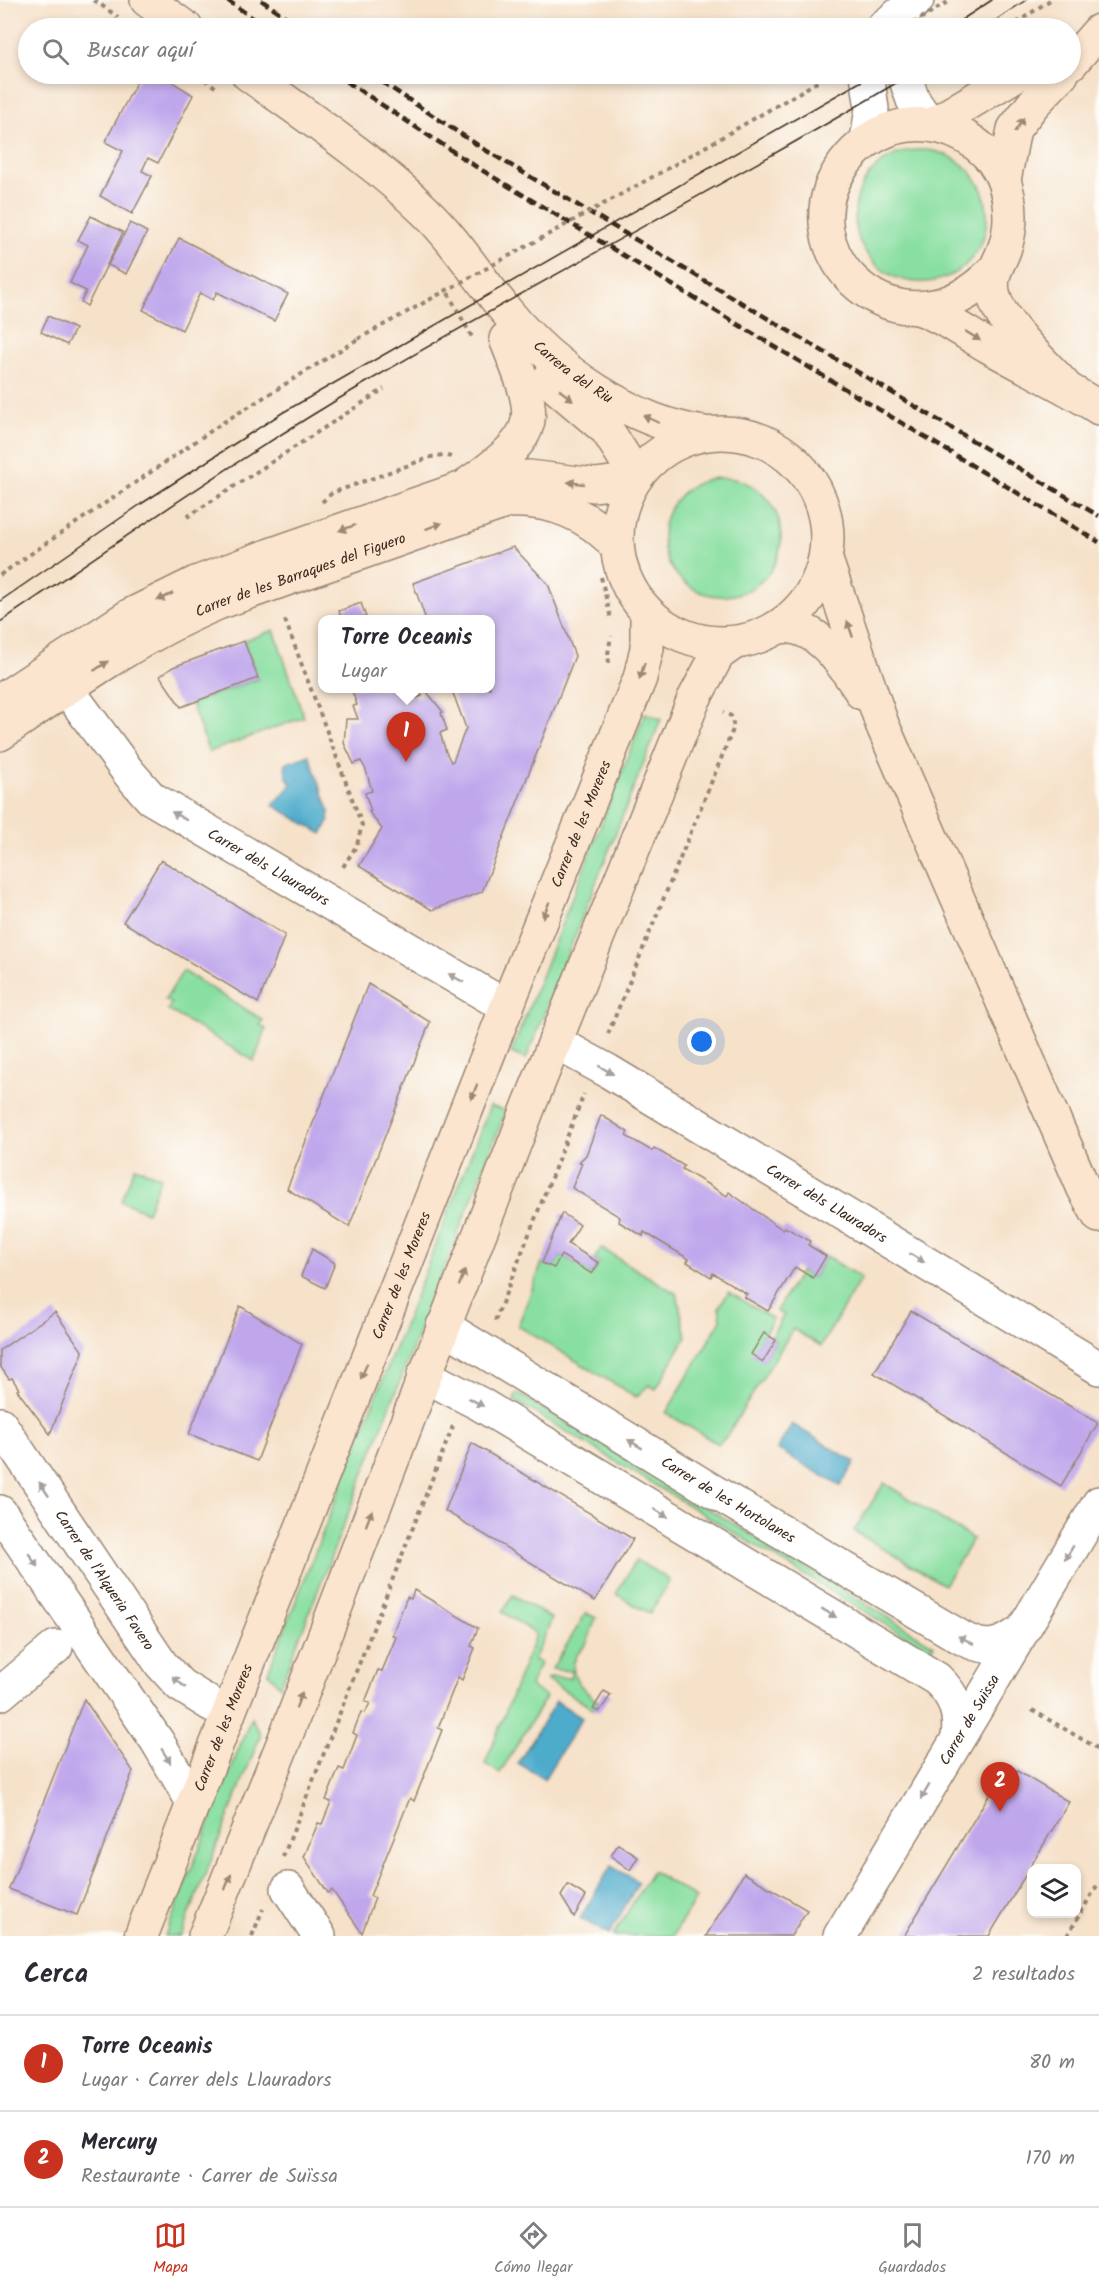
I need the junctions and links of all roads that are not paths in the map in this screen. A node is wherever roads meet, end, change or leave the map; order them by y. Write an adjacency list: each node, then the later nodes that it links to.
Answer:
1 (918, 0): 4 (street); 5 (street)
2 (136, 11): 3 (main road)
3 (157, 18)
4 (895, 18)
5 (910, 18)
6 (1099, 30): 7 (main road); 8 (main road)
7 (1081, 38)
8 (1081, 52)
9 (238, 84): 17 (main road, Carrera del Riu)
10 (868, 84): 15 (street)
11 (908, 84): 14 (street)
12 (1000, 84): 14 (main road)
13 (1052, 84): 16 (main road, one-way to 13)
14 (931, 125): 15 (main road); 16 (main road)
15 (867, 140): 19 (main road)
16 (1004, 180): 18 (main road)
17 (470, 266): 20 (main road, Carrera del Riu); 23 (main road, Carrera del Riu, one-way to 17)
18 (992, 272): 19 (main road); 21 (main road)
19 (921, 309): 21 (main road, one-way to 21)
20 (506, 339): 24 (main road); 25 (main road, Carrera del Riu, one-way to 25)
21 (1064, 385): 22 (main road)
22 (1099, 408)
23 (708, 433): 25 (main road); 27 (main road)
24 (457, 471): 25 (main road, Carrer de les Barraques del Figuero, one-way to 24); 32 (main road, Carrer de les Barraques del Figuero, one-way to 32)
25 (635, 478): 26 (main road)
26 (607, 558): 28 (main road); 31 (main road, Carrer de les Barraques del Figuero, one-way to 26)
27 (826, 560): 29 (main road); 33 (main road, one-way to 27)
28 (647, 613): 30 (main road); 35 (main road, Carrer de les Moreres, one-way to 35)
29 (779, 627): 30 (main road); 33 (main road)
30 (732, 644): 36 (main road)
31 (67, 689): 34 (main road, Carrer de les Barraques del Figuero); 35 (street, Carrer dels Llauradors, one-way to 31)
32 (0, 701)
33 (882, 724): 37 (main road)
34 (0, 734)
35 (507, 1007): 47 (main road, Carrer de les Moreres, one-way to 47)
36 (555, 1042): 38 (main road, one-way to 36); 39 (street, Carrer dels Llauradors, one-way to 39)
37 (1099, 1216)
38 (443, 1326): 40 (main road); 44 (street, Carrer de les Hortolanes, one-way to 38)
39 (1099, 1368)
40 (424, 1374): 48 (street, one-way to 48); 52 (main road, one-way to 40)
41 (0, 1424): 47 (street, Carrer de l'Alqueria Favero, one-way to 41)
42 (1099, 1503): 44 (street, Carrer de Suïssa, one-way to 44)
43 (0, 1512): 49 (street, one-way to 49)
44 (1019, 1633): 48 (street, Carrer de Suïssa)
45 (56, 1647): 46 (street)
46 (0, 1694)
47 (228, 1715): 49 (main road, Carrer de les Moreres)
48 (958, 1737): 54 (street, Carrer de Suïssa, one-way to 54)
49 (193, 1802): 51 (main road, Carrer de les Moreres)
50 (278, 1883): 53 (street)
51 (141, 1936)
52 (206, 1936)
53 (320, 1936)
54 (840, 1936)

